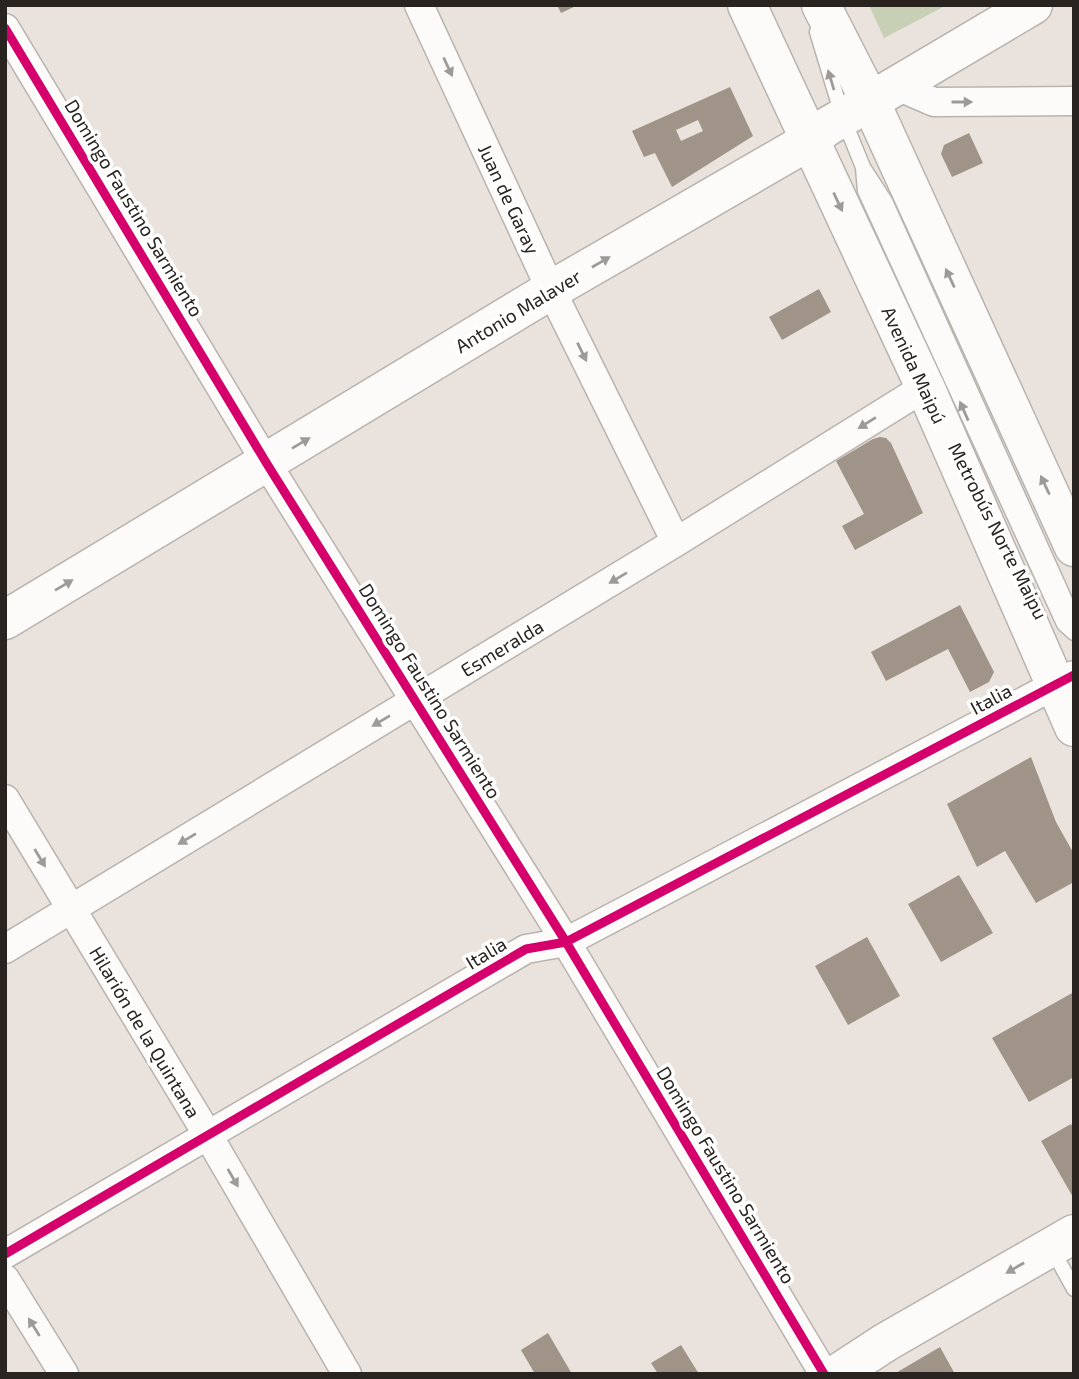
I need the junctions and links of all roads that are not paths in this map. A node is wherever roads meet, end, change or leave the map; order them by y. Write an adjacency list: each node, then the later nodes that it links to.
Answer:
1 (419, 5): 10 (street, Juan de Garay, one-way to 10)
2 (747, 5): 9 (main road, Avenida Maipú)
3 (808, 5): 7 (lane, Metrobús Norte Maipu, one-way to 3)
4 (821, 5): 7 (main road)
5 (1033, 5): 7 (main road, Antonio Malaver)
6 (5, 28): 14 (street, Domingo Faustino Sarmiento)
7 (870, 102): 8 (street, one-way to 8); 9 (main road, Antonio Malaver); 11 (lane, Metrobús Norte Maipu); 17 (main road, one-way to 7)
8 (1074, 102)
9 (809, 141): 10 (main road, Antonio Malaver, one-way to 9); 12 (main road, Avenida Maipú, one-way to 12)
10 (551, 290): 14 (main road, Antonio Malaver, one-way to 10); 16 (street, Juan de Garay, one-way to 16)
11 (920, 295): 12 (lane, Metrobús Norte Maipu); 12 (lane, Metrobús Norte Maipu)
12 (938, 363): 13 (lane, Metrobús Norte Maipu, one-way to 12); 16 (street, Esmeralda, one-way to 16); 20 (lane, Metrobús Norte Maipu); 22 (main road, Avenida Maipú)
13 (996, 463): 15 (lane, Metrobús Norte Maipu); 15 (lane, Metrobús Norte Maipu)
14 (267, 464): 18 (main road, Antonio Malaver, one-way to 14); 23 (street, Domingo Faustino Sarmiento)
15 (1017, 508): 19 (lane, Metrobús Norte Maipu); 21 (lane, Metrobús Norte Maipu)
16 (676, 542): 23 (street, Esmeralda, one-way to 23)
17 (1074, 547)
18 (5, 620)
19 (1074, 620)
20 (1048, 630)
21 (1074, 633)
22 (1067, 675): 24 (main road, Avenida Maipú); 27 (street, Italia)
23 (415, 701): 26 (street, Esmeralda, one-way to 26); 27 (street, Domingo Faustino Sarmiento)
24 (1074, 727)
25 (5, 799): 26 (street, Hilarión de la Quintana, one-way to 26)
26 (70, 909): 28 (street, Esmeralda); 29 (street, Hilarión de la Quintana)
27 (566, 942): 29 (street, Italia); 36 (street, Domingo Faustino Sarmiento)
28 (5, 949)
29 (209, 1137): 31 (street, Italia); 35 (street, Hilarión de la Quintana, one-way to 35)
30 (1062, 1241): 33 (lane); 37 (main road, one-way to 37)
31 (5, 1254)
32 (5, 1279): 34 (street, one-way to 32)
33 (1074, 1289)
34 (64, 1374)
35 (347, 1374)
36 (824, 1374)
37 (837, 1374)

